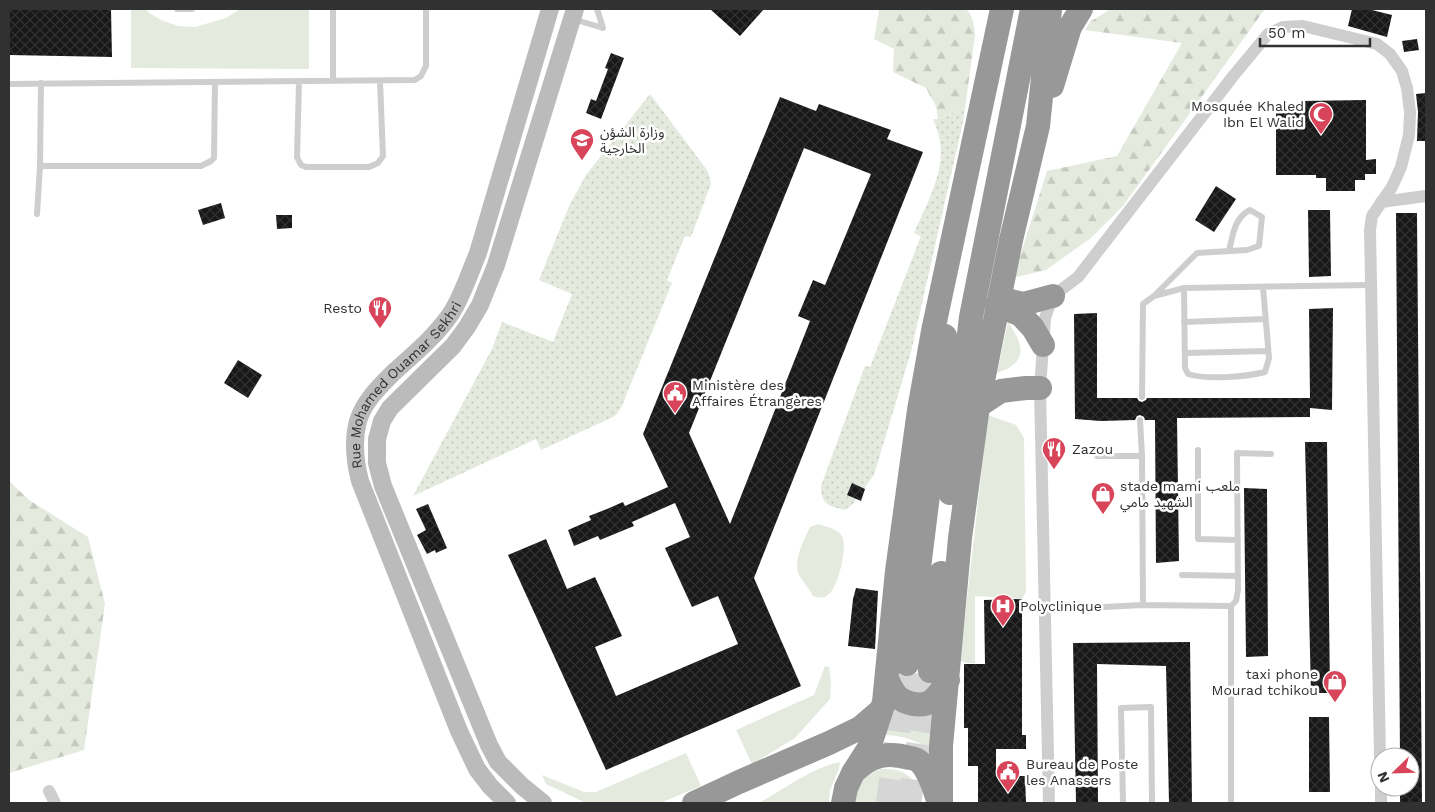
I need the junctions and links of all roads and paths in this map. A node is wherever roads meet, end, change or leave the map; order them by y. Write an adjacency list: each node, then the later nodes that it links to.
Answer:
1 (177, 9): 2 (lane)
2 (192, 9)
3 (333, 9): 14 (lane)
4 (426, 9): 12 (lane)
5 (550, 9): 60 (street, Rue Mohamed Ouamar Sekhri)
6 (597, 9): 10 (lane)
7 (1032, 9): 21 (highway)
8 (1050, 9): 18 (highway)
9 (1081, 9): 18 (highway)
10 (573, 13): 61 (street)
11 (996, 15): 25 (highway)
12 (380, 80): 13 (lane); 14 (lane)
13 (300, 81): 14 (lane); 15 (lane)
14 (333, 81)
15 (215, 82): 16 (lane); 19 (lane)
16 (41, 83): 17 (lane); 19 (lane)
17 (9, 84)
18 (1038, 126): 21 (highway); 31 (highway)
19 (40, 166): 23 (lane)
20 (1426, 196): 22 (street)
21 (996, 199): 52 (highway)
22 (1381, 202): 26 (street); 29 (street)
23 (37, 214)
24 (1229, 251): 24 (lane); 30 (lane)
25 (950, 252): 51 (highway); 53 (highway)
26 (1371, 285): 27 (lane); 56 (street)
27 (1262, 287): 28 (lane); 32 (lane)
28 (1184, 288): 30 (lane); 33 (lane)
29 (1053, 296): 31 (highway); 34 (street)
30 (1154, 296): 38 (lane)
31 (998, 302): 34 (highway); 39 (highway)
32 (1265, 319): 33 (lane); 35 (lane)
33 (1184, 322): 36 (lane)
34 (1043, 345): 37 (street)
35 (1268, 351): 36 (lane); 36 (lane)
36 (1185, 353)
37 (1040, 388): 39 (highway); 50 (street)
38 (1142, 398)
39 (978, 406): 52 (highway)
40 (1140, 420): 44 (lane)
41 (1198, 450): 45 (lane)
42 (1271, 454): 45 (lane)
43 (1097, 456): 44 (lane)
44 (1142, 456): 48 (lane)
45 (1238, 540): 47 (lane)
46 (1182, 576): 47 (lane)
47 (1238, 576): 49 (lane)
48 (1143, 605): 49 (lane); 50 (lane)
49 (1231, 606): 68 (lane)
50 (1045, 610): 65 (street)
51 (907, 664)
52 (939, 676): 53 (highway); 64 (highway)
53 (887, 679): 54 (highway)
54 (882, 710): 55 (highway); 57 (highway)
55 (829, 743): 57 (highway); 62 (highway)
56 (1380, 747)
57 (876, 752): 63 (highway); 64 (highway)
58 (49, 791): 59 (street)
59 (55, 803)
60 (507, 803)
61 (544, 803)
62 (694, 803)
63 (843, 803)
64 (940, 803)
65 (1048, 803)
66 (1123, 803): 67 (lane)
67 (1152, 803)
68 (1231, 803)

